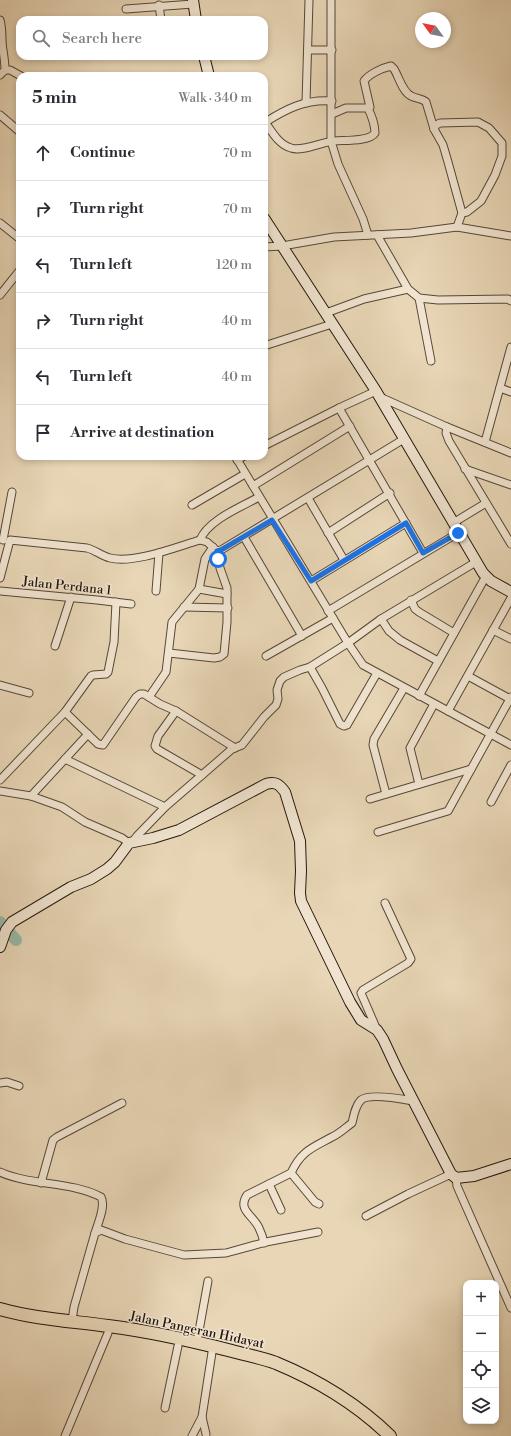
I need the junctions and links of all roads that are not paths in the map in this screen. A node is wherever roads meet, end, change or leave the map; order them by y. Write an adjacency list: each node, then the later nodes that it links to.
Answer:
1 (309, 0): 9 (street)
2 (331, 0): 10 (street)
3 (193, 2): 4 (street); 7 (street)
4 (159, 5): 5 (street); 6 (street)
5 (126, 9)
6 (160, 16)
7 (195, 16)
8 (0, 20): 12 (street)
9 (308, 50): 10 (street); 16 (street)
10 (332, 50): 15 (street)
11 (205, 60): 13 (street)
12 (3, 72): 14 (street)
13 (208, 72)
14 (16, 73)
15 (332, 101): 16 (street); 18 (street)
16 (306, 103): 20 (street)
17 (368, 108): 18 (street); 22 (street); 24 (street)
18 (332, 114): 24 (street)
19 (0, 115): 23 (street)
20 (268, 121)
21 (268, 127): 24 (street)
22 (434, 128): 25 (street); 25 (street)
23 (16, 129)
24 (331, 141): 29 (street)
25 (462, 213): 28 (street)
26 (0, 223): 31 (street)
27 (268, 224): 33 (street)
28 (457, 227): 30 (street); 32 (street)
29 (368, 235): 30 (street); 33 (street)
30 (378, 235): 36 (street)
31 (16, 236)
32 (511, 236)
33 (282, 246): 34 (street); 40 (street)
34 (268, 247)
35 (16, 275): 37 (street)
36 (408, 290): 38 (street); 40 (street)
37 (0, 295)
38 (419, 298): 39 (street); 44 (street)
39 (511, 301)
40 (326, 313): 41 (street)
41 (332, 324): 42 (street); 47 (street)
42 (268, 345)
43 (511, 347): 45 (street)
44 (431, 360)
45 (500, 388): 46 (street); 52 (street)
46 (511, 392)
47 (378, 394): 48 (street); 50 (street); 51 (street)
48 (339, 408): 49 (street); 53 (street)
49 (350, 426): 55 (street); 60 (street)
50 (447, 428): 52 (street); 57 (street)
51 (404, 439): 55 (street); 69 (street)
52 (485, 442): 54 (street)
53 (268, 444)
54 (511, 453)
55 (369, 459): 62 (street); 64 (street)
56 (237, 460): 58 (street)
57 (465, 469): 59 (street); 65 (street)
58 (245, 474): 60 (street); 66 (street)
59 (511, 485)
60 (252, 486): 63 (street)
61 (12, 492): 73 (street)
62 (390, 494): 68 (street); 70 (street)
63 (259, 497): 67 (street); 74 (street)
64 (308, 498): 67 (street); 70 (street)
65 (486, 503): 69 (street); 75 (street)
66 (192, 504)
67 (272, 520): 72 (street); 83 (street)
68 (406, 523): 78 (street); 79 (street)
69 (452, 524): 71 (street)
70 (328, 533): 79 (street)
71 (458, 533): 78 (street); 80 (street)
72 (244, 538): 76 (street); 101 (street)
73 (4, 540): 77 (street); 82 (street)
74 (200, 540): 76 (street); 77 (street)
75 (511, 544)
76 (215, 549): 84 (street); 88 (street)
77 (159, 553): 86 (street)
78 (423, 553): 96 (street)
79 (344, 560): 83 (street)
80 (476, 562): 81 (street); 91 (street)
81 (486, 576): 87 (street); 100 (street)
82 (0, 578)
83 (311, 581): 96 (street)
84 (199, 589): 88 (street); 94 (street)
85 (0, 591): 89 (street, Jalan Perdana 1)
86 (156, 591)
87 (511, 592)
88 (227, 594): 95 (street)
89 (70, 597): 92 (street, Jalan Perdana 1); 104 (street)
90 (511, 598): 99 (street)
91 (411, 600): 98 (street); 100 (street)
92 (116, 602): 93 (street, Jalan Perdana 1); 120 (street)
93 (131, 604)
94 (184, 607): 95 (street); 105 (street)
95 (228, 608): 105 (street)
96 (328, 611): 97 (street)
97 (333, 618): 101 (street); 103 (street)
98 (381, 618): 103 (street); 107 (street)
99 (493, 630): 102 (street); 110 (street)
100 (454, 632): 107 (street)
101 (302, 636): 106 (street)
102 (511, 638)
103 (348, 643): 108 (street); 109 (street)
104 (55, 646)
105 (169, 653): 115 (street)
106 (266, 656)
107 (438, 661): 114 (street)
108 (310, 667): 109 (street); 124 (street)
109 (377, 673): 112 (street)
110 (468, 676): 116 (street); 119 (street)
111 (0, 685): 113 (street)
112 (404, 688): 114 (street); 132 (street)
113 (29, 693)
114 (419, 696): 117 (street)
115 (149, 697): 118 (street); 121 (street)
116 (510, 698): 122 (street)
117 (434, 704): 119 (street); 130 (street)
118 (176, 711): 124 (street); 128 (street)
119 (448, 711): 122 (street)
120 (65, 712): 121 (street); 129 (street)
121 (88, 734): 125 (street)
122 (490, 734): 123 (street); 127 (street)
123 (511, 745)
124 (235, 748): 128 (street)
125 (65, 759): 133 (street); 136 (street)
126 (511, 765): 135 (street)
127 (471, 769): 130 (street); 137 (street)
128 (202, 774): 136 (street)
129 (0, 780)
130 (419, 784): 132 (street)
131 (0, 791): 133 (street)
132 (386, 794): 134 (street)
133 (31, 796): 138 (street)
134 (370, 799)
135 (491, 802)
136 (165, 807): 138 (street)
137 (378, 832)
138 (131, 842): 140 (street); 141 (street)
139 (385, 903): 141 (street)
140 (0, 947)
141 (377, 1030): 144 (street)
142 (0, 1083): 143 (street)
143 (19, 1086)
144 (413, 1101): 148 (street); 149 (street)
145 (122, 1103): 150 (street)
146 (511, 1164): 149 (street)
147 (0, 1172): 150 (street)
148 (291, 1173): 151 (street); 152 (street)
149 (453, 1176): 154 (street); 159 (street)
150 (41, 1183): 156 (street)
151 (269, 1184): 153 (street); 157 (street)
152 (320, 1204)
153 (281, 1210)
154 (366, 1216)
155 (318, 1232): 157 (street)
156 (96, 1233): 157 (street); 162 (street)
157 (264, 1243)
158 (208, 1281): 164 (street)
159 (511, 1308)
160 (0, 1309): 162 (highway, Jalan Pangeran Hidayat)
161 (0, 1316): 163 (highway, Jalan Pangeran Hidayat)
162 (72, 1321): 163 (highway, Jalan Pangeran Hidayat)
163 (109, 1330): 164 (highway, Jalan Pangeran Hidayat); 165 (highway, Jalan Pangeran Hidayat); 171 (street)
164 (197, 1342): 166 (highway, Jalan Pangeran Hidayat)
165 (178, 1346): 166 (highway, Jalan Pangeran Hidayat); 167 (street)
166 (213, 1349): 168 (street); 169 (highway, Jalan Pangeran Hidayat)
167 (164, 1408)
168 (202, 1416): 170 (street); 172 (street)
169 (385, 1434)
170 (207, 1435): 173 (street)
171 (65, 1436)
172 (192, 1436)
173 (196, 1436)

